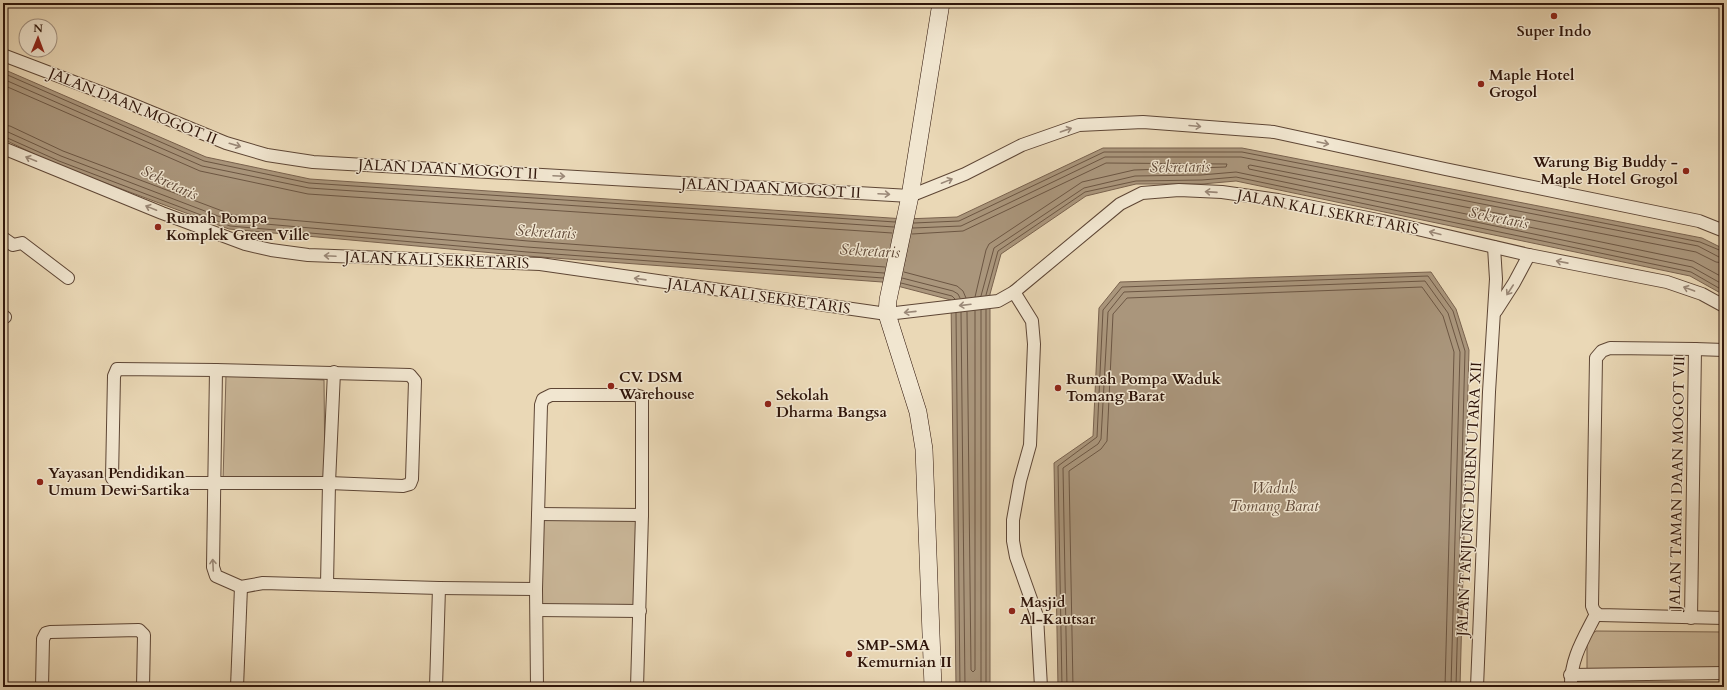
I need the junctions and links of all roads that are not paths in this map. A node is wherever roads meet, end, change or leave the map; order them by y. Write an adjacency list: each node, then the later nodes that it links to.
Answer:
1 (941, 3): 4 (street)
2 (3, 55): 4 (street, JALAN DAAN MOGOT II, one-way to 4)
3 (3, 148): 12 (street, JALAN KALI SEKRETARIS, one-way to 3)
4 (909, 202): 5 (street, one-way to 5); 12 (street)
5 (1724, 231)
6 (3, 238): 9 (street)
7 (1494, 247): 8 (street, JALAN KALI SEKRETARIS); 10 (street, JALAN KALI SEKRETARIS, one-way to 10); 13 (street, JALAN TANJUNG DUREN UTARA XII)
8 (1529, 255): 11 (street, JALAN KALI SEKRETARIS, one-way to 8); 13 (street, JALAN TANJUNG DUREN UTARA XII, one-way to 13)
9 (68, 278)
10 (1014, 292): 12 (street, JALAN KALI SEKRETARIS, one-way to 12); 40 (street)
11 (1724, 306)
12 (887, 307): 39 (street)
13 (1495, 312): 41 (street, JALAN TANJUNG DUREN UTARA XII)
14 (1695, 349): 15 (street); 28 (street); 29 (street, JALAN TAMAN DAAN MOGOT VII)
15 (1724, 350)
16 (216, 370): 17 (street); 19 (street); 19 (street)
17 (334, 372): 18 (street); 18 (street)
18 (329, 483): 19 (street); 22 (street)
19 (214, 484): 23 (street, one-way to 19)
20 (538, 514): 21 (street); 21 (street); 25 (street)
21 (642, 515): 27 (street)
22 (327, 584): 23 (street); 24 (street)
23 (241, 586): 35 (street)
24 (439, 588): 25 (street); 36 (street)
25 (536, 589): 26 (street)
26 (537, 610): 27 (street); 37 (street)
27 (640, 611): 38 (street)
28 (1595, 612): 29 (street); 32 (street)
29 (1691, 618): 30 (street)
30 (1724, 618)
31 (1724, 673): 32 (street)
32 (1571, 681)
33 (42, 687): 34 (street)
34 (143, 687)
35 (237, 687)
36 (436, 687)
37 (537, 687)
38 (637, 687)
39 (933, 687)
40 (1041, 687)
41 (1477, 687)

